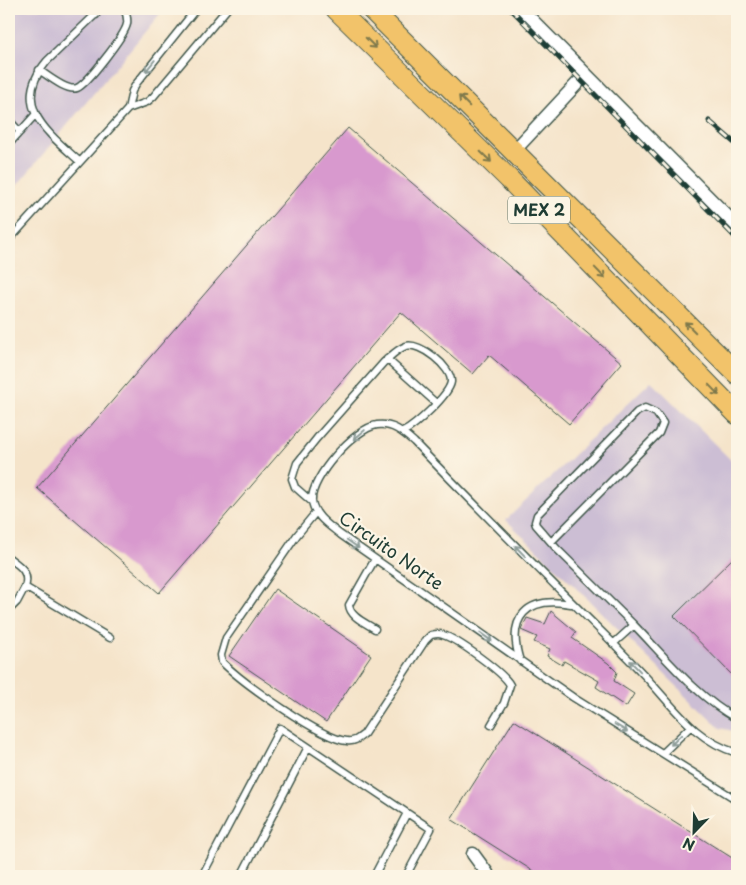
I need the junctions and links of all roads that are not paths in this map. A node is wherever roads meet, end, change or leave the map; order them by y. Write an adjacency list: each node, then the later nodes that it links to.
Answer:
1 (90, 9): 9 (lane)
2 (101, 9): 9 (lane)
3 (124, 9): 10 (lane)
4 (196, 9): 12 (lane, one-way to 12)
5 (226, 9): 12 (lane)
6 (336, 9): 24 (main road, MEX 2, one-way to 24)
7 (371, 9): 17 (main road, MEX 2, one-way to 7)
8 (521, 9): 11 (street)
9 (96, 15): 10 (lane)
10 (39, 70): 13 (lane)
11 (586, 74): 17 (street); 19 (street)
12 (128, 109): 18 (lane)
13 (35, 115): 15 (lane); 18 (lane)
14 (9, 120): 15 (lane)
15 (20, 132): 16 (lane)
16 (9, 144)
17 (514, 151): 22 (main road, MEX 2, one-way to 17)
18 (79, 161): 20 (lane)
19 (737, 226)
20 (9, 240)
21 (388, 359): 23 (lane); 23 (lane); 26 (lane)
22 (737, 374)
23 (436, 403): 25 (lane)
24 (737, 414)
25 (403, 432): 26 (lane, one-way to 26); 32 (lane, one-way to 25)
26 (312, 502): 27 (lane, Circuito Norte)
27 (316, 512): 30 (lane, Circuito Norte, one-way to 30); 40 (lane)
28 (551, 542): 28 (lane); 34 (lane)
29 (9, 558): 31 (lane)
30 (375, 559): 35 (lane); 38 (lane, Circuito Norte, one-way to 38)
31 (25, 587): 33 (lane); 36 (lane)
32 (571, 604): 37 (lane); 38 (lane)
33 (9, 610)
34 (634, 625): 37 (lane); 39 (lane)
35 (375, 629)
36 (110, 638)
37 (614, 644): 41 (lane, one-way to 37)
38 (520, 661): 43 (lane, Circuito Norte, one-way to 43)
39 (737, 719)
40 (491, 725)
41 (690, 727): 43 (lane, one-way to 43); 44 (lane)
42 (308, 747): 46 (lane); 49 (lane); 50 (lane)
43 (663, 753): 45 (lane, Circuito Norte)
44 (737, 753)
45 (737, 800)
46 (407, 813): 51 (lane); 52 (lane)
47 (473, 854): 48 (street)
48 (488, 873)
49 (202, 876)
50 (241, 876)
51 (374, 876)
52 (406, 876)

